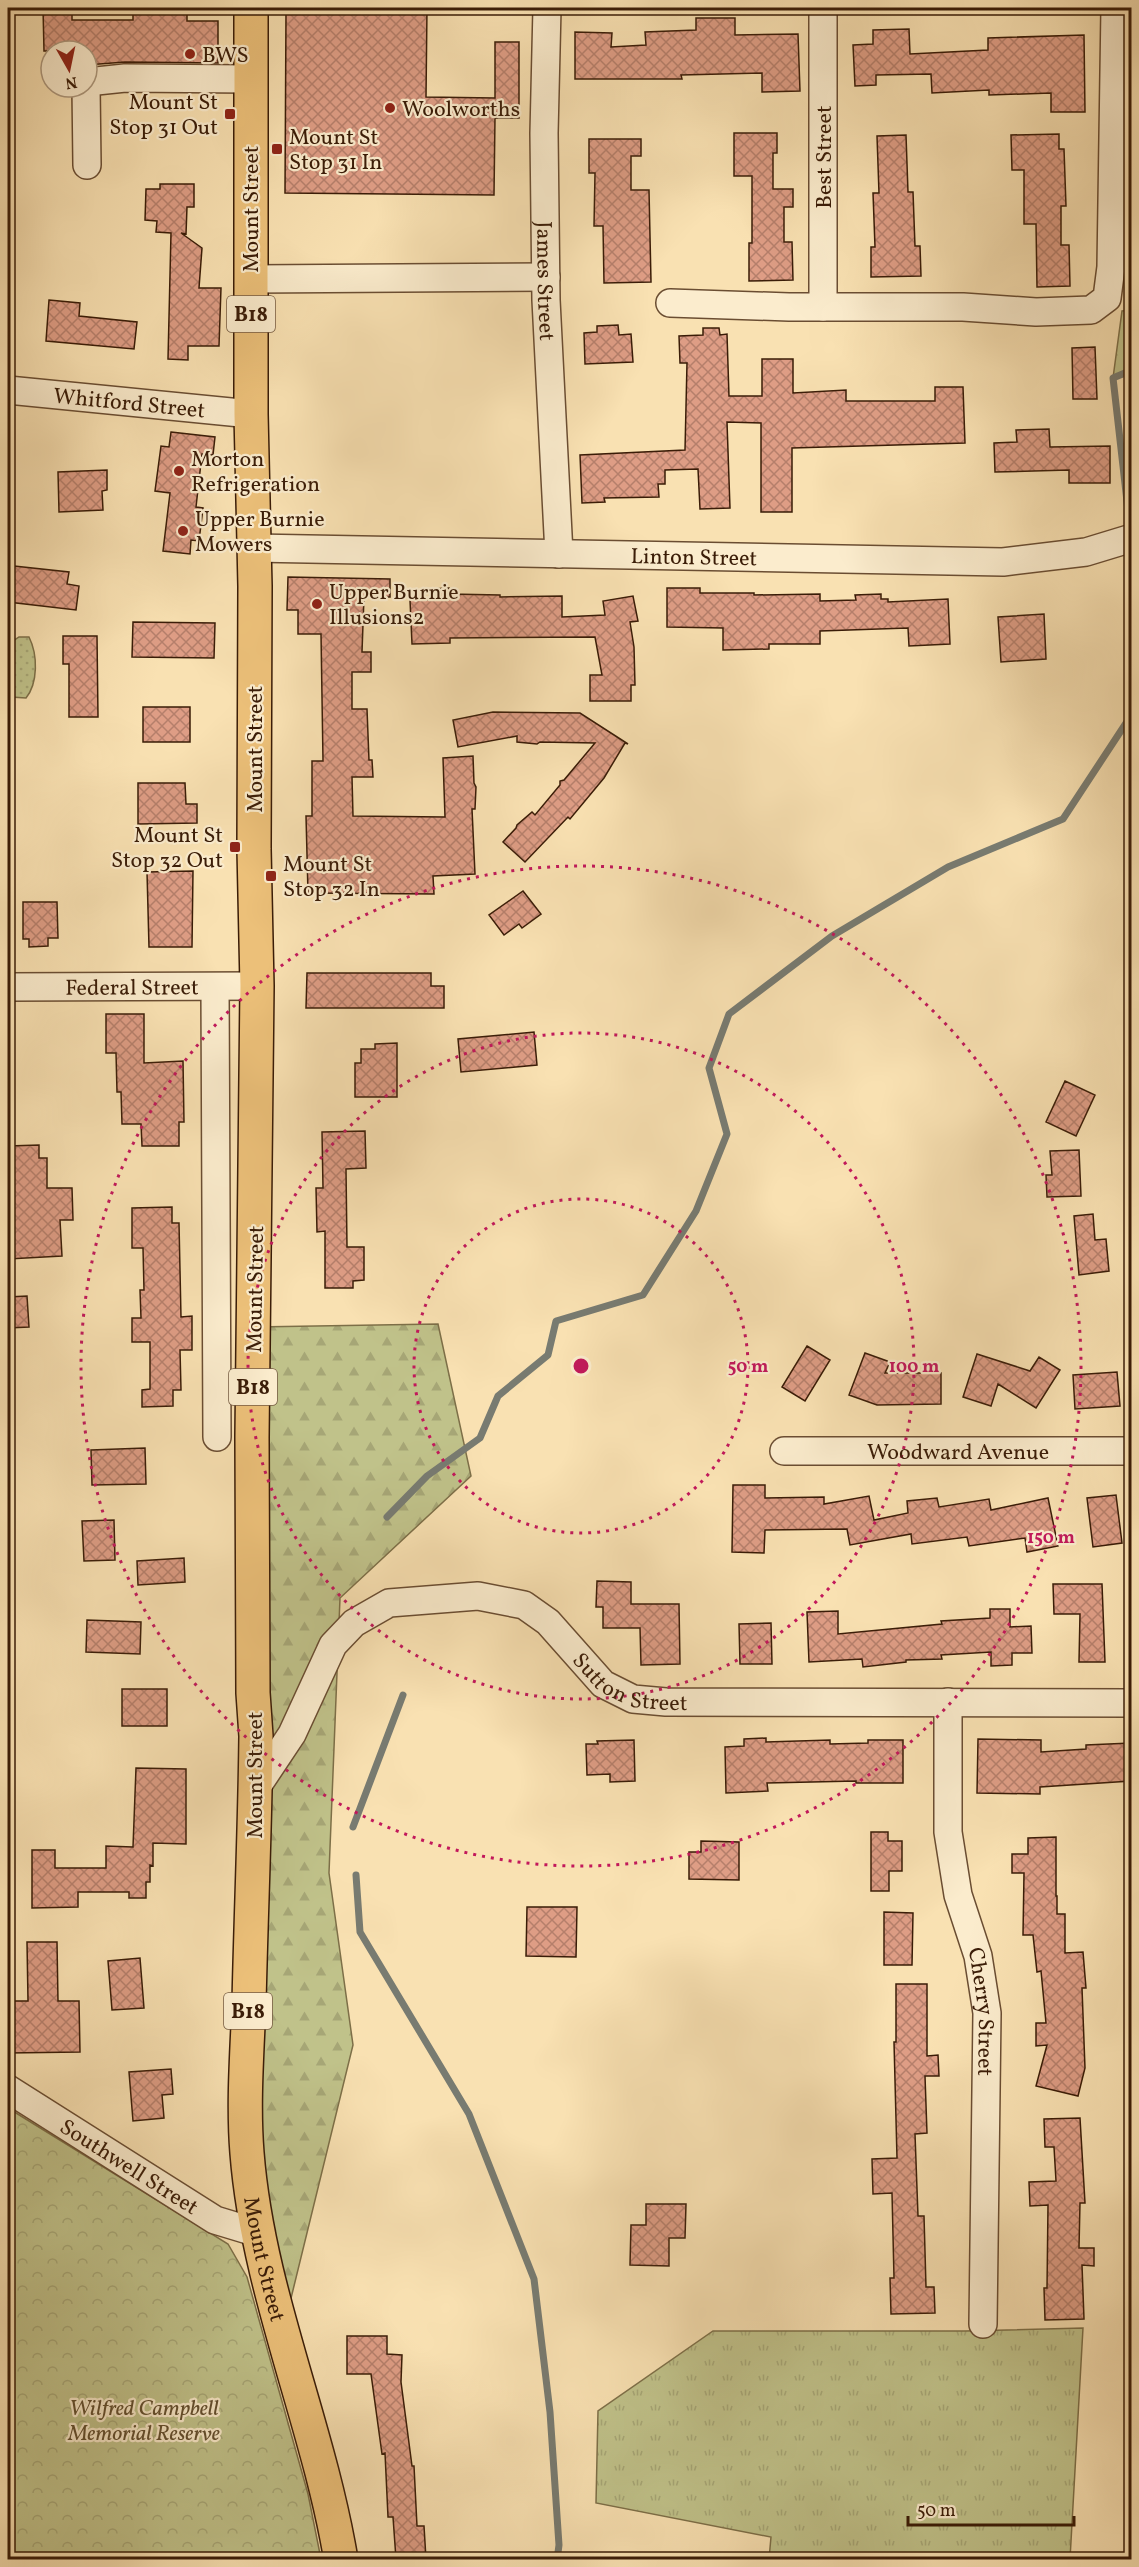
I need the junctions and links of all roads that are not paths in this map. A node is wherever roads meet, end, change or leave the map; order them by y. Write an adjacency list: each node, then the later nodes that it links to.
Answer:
1 (251, 8): 5 (highway, Mount Street / B18)
2 (547, 8): 9 (street, James Street)
3 (823, 8): 12 (street, Best Street)
4 (1115, 8): 12 (street)
5 (249, 79): 6 (street); 10 (highway, Mount Street / B18)
6 (99, 81)
7 (86, 99): 8 (street)
8 (87, 165)
9 (546, 278): 10 (street); 17 (street, James Street)
10 (251, 279): 14 (highway, Mount Street / B18)
11 (670, 303): 12 (street)
12 (823, 307)
13 (8, 390): 14 (street, Whitford Street)
14 (251, 414): 16 (highway, Mount Street / B18)
15 (1131, 538): 17 (street, Linton Street)
16 (254, 548): 17 (street, Linton Street); 18 (highway, Mount Street / B18)
17 (560, 554)
18 (257, 986): 20 (street, Federal Street); 26 (highway, Mount Street / B18)
19 (8, 987): 20 (street, Federal Street)
20 (215, 987): 21 (street)
21 (217, 1437)
22 (784, 1450): 23 (street, Woodward Avenue)
23 (1131, 1451)
24 (948, 1702): 25 (street, Sutton Street); 26 (street, Sutton Street); 29 (street, Cherry Street)
25 (1131, 1703)
26 (256, 1788): 28 (highway, Mount Street / B18)
27 (8, 2089): 28 (street, Southwell Street)
28 (258, 2233): 30 (highway, Mount Street / B18)
29 (983, 2324)
30 (341, 2559)

